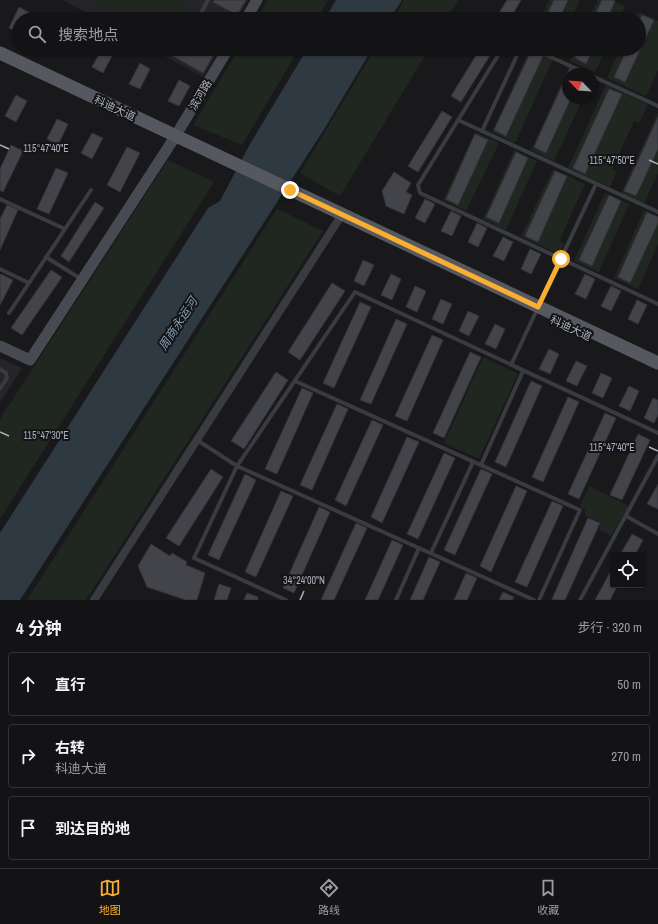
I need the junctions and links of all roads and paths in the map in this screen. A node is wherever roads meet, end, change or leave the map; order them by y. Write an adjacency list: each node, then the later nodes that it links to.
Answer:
1 (208, 0): 3 (lane)
2 (257, 0): 4 (street)
3 (202, 12)
4 (250, 12)
5 (0, 53): 16 (main road, 科迪大道)
6 (224, 56): 16 (street, 滨河路)
7 (498, 56): 14 (lane)
8 (517, 56): 15 (lane)
9 (548, 56): 11 (lane)
10 (0, 62): 16 (main road, 科迪大道)
11 (575, 68)
12 (598, 79): 13 (lane)
13 (658, 106)
14 (458, 120): 15 (lane); 25 (lane)
15 (482, 131): 17 (lane)
16 (173, 140): 19 (main road, 科迪大道); 27 (street, 滨河路)
17 (596, 184): 21 (lane); 25 (lane)
18 (91, 190): 23 (lane)
19 (289, 193): 22 (main road, 科迪大道); 30 (main road, 科迪大道)
20 (1, 201): 23 (lane)
21 (658, 212)
22 (339, 219): 30 (main road, 科迪大道); 41 (street)
23 (65, 229): 24 (lane)
24 (46, 257): 27 (lane); 28 (lane)
25 (561, 259): 29 (lane); 30 (lane)
26 (0, 269): 28 (lane)
27 (82, 280): 32 (street, 滨河路)
28 (29, 283): 31 (lane)
29 (658, 304)
30 (537, 309): 33 (main road, 科迪大道); 34 (lane); 36 (main road, 科迪大道)
31 (9, 313)
32 (0, 346)
33 (658, 363)
34 (511, 365): 37 (lane); 38 (lane)
35 (0, 369): 39 (lane)
36 (658, 369)
37 (523, 371): 40 (lane); 44 (lane)
38 (295, 381): 43 (lane); 45 (lane)
39 (0, 389)
40 (658, 433)
41 (197, 440): 45 (lane); 50 (street)
42 (658, 456): 46 (lane)
43 (473, 462): 44 (lane); 49 (lane)
44 (481, 465): 54 (lane)
45 (238, 466): 48 (lane); 51 (lane)
46 (626, 516): 47 (lane); 55 (lane)
47 (658, 534)
48 (419, 548): 49 (lane); 52 (lane)
49 (431, 553): 53 (lane)
50 (94, 600)
51 (286, 600)
52 (396, 600)
53 (534, 600)
54 (539, 600)
55 (580, 600)

